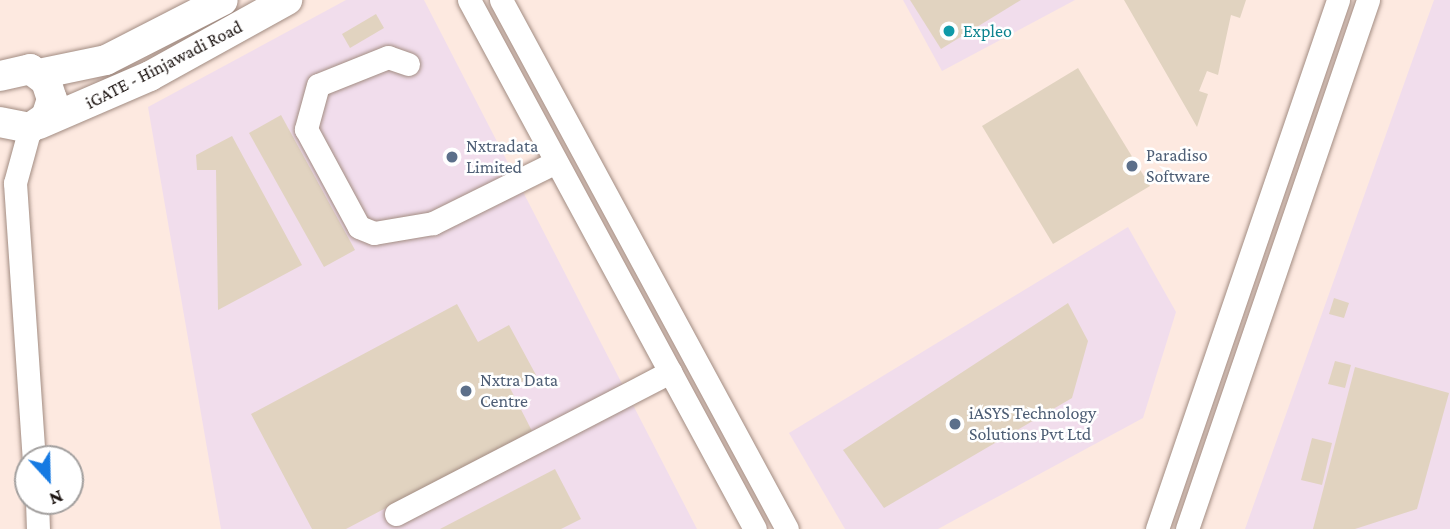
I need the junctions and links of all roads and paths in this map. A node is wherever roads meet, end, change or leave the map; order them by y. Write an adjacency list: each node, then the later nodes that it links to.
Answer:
1 (223, 0): 8 (main road, iGATE - Hinjawadi Road)
2 (287, 0): 10 (main road, iGATE - Hinjawadi Road)
3 (468, 0): 12 (street)
4 (501, 0): 18 (street)
5 (1338, 0): 19 (street)
6 (1368, 0): 20 (street)
7 (408, 64): 12 (street)
8 (15, 67): 10 (main road)
9 (0, 122): 10 (main road)
10 (34, 126): 13 (street)
11 (0, 129): 13 (street)
12 (556, 162): 14 (street)
13 (10, 180): 15 (street)
14 (670, 372): 16 (street); 17 (street)
15 (33, 445)
16 (396, 514)
17 (755, 529)
18 (787, 529)
19 (1157, 529)
20 (1187, 529)

